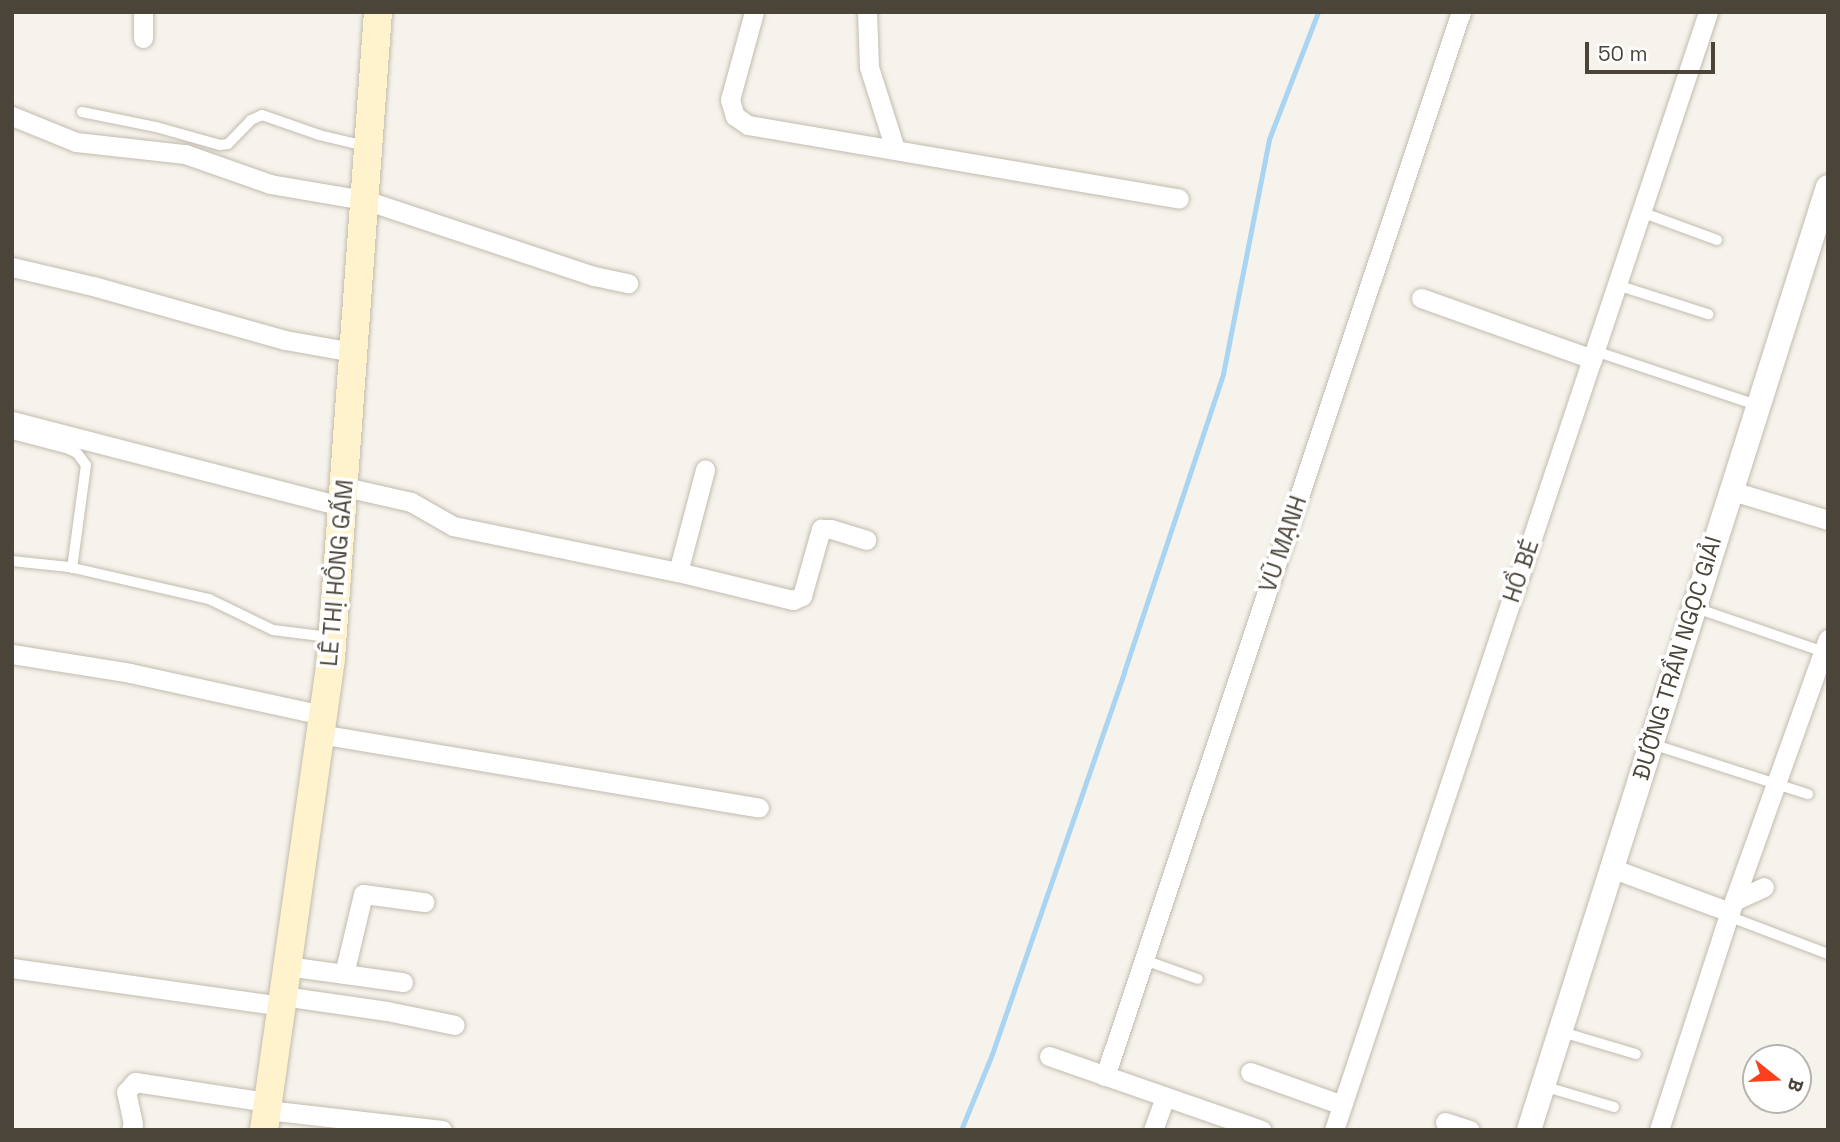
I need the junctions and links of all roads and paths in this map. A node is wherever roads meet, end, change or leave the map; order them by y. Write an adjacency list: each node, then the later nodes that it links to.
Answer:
1 (143, 12): 7 (street)
2 (379, 12): 10 (main road, LÊ THỊ HỒNG GẤM)
3 (754, 12): 11 (street)
4 (867, 12): 11 (street)
5 (1461, 12): 49 (street, VŨ MẠNH)
6 (1708, 12): 15 (street, HỒ BÉ)
7 (143, 38)
8 (82, 112): 10 (lane)
9 (12, 116): 14 (street)
10 (369, 146): 14 (main road, LÊ THỊ HỒNG GẤM)
11 (895, 149): 13 (street)
12 (1828, 187): 24 (street, ĐƯỜNG TRẦN NGỌC GIẢI)
13 (1179, 199)
14 (365, 200): 18 (street); 22 (main road, LÊ THỊ HỒNG GẤM)
15 (1641, 212): 16 (lane); 19 (street, HỒ BÉ)
16 (1717, 240)
17 (12, 267): 22 (street)
18 (628, 283)
19 (1617, 285): 21 (lane); 23 (street, HỒ BÉ)
20 (1421, 298): 23 (street)
21 (1708, 314)
22 (354, 352): 29 (main road, LÊ THỊ HỒNG GẤM)
23 (1593, 355): 24 (lane); 64 (street, HỒ BÉ)
24 (1756, 405): 28 (street, ĐƯỜNG TRẦN NGỌC GIẢI)
25 (12, 421): 29 (street)
26 (12, 434): 33 (lane)
27 (705, 470): 34 (street)
28 (1729, 490): 30 (street); 35 (street, ĐƯỜNG TRẦN NGỌC GIẢI)
29 (345, 497): 34 (street); 36 (main road, LÊ THỊ HỒNG GẤM)
30 (1828, 520)
31 (866, 540): 34 (street)
32 (12, 561): 33 (lane)
33 (72, 568): 36 (lane)
34 (678, 572)
35 (1692, 607): 37 (lane); 40 (street, ĐƯỜNG TRẦN NGỌC GIẢI)
36 (333, 637): 39 (main road, LÊ THỊ HỒNG GẤM)
37 (1826, 645): 41 (street)
38 (12, 654): 39 (street)
39 (321, 725): 43 (street); 50 (main road, LÊ THỊ HỒNG GẤM)
40 (1650, 743): 41 (lane); 44 (street, ĐƯỜNG TRẦN NGỌC GIẢI)
41 (1777, 784): 42 (lane); 47 (street)
42 (1808, 794)
43 (758, 808)
44 (1611, 868): 47 (street); 57 (street, ĐƯỜNG TRẦN NGỌC GIẢI)
45 (1763, 887): 47 (street)
46 (424, 902): 52 (street)
47 (1731, 910): 48 (lane); 75 (street)
48 (1828, 954)
49 (1144, 960): 53 (lane); 61 (street, VŨ MẠNH)
50 (287, 966): 52 (street); 55 (main road, LÊ THỊ HỒNG GẤM)
51 (12, 968): 55 (street)
52 (344, 974): 54 (street)
53 (1198, 979)
54 (403, 982)
55 (282, 1001): 56 (street); 66 (main road, LÊ THỊ HỒNG GẤM)
56 (455, 1025)
57 (1562, 1032): 58 (lane); 62 (street, ĐƯỜNG TRẦN NGỌC GIẢI)
58 (1636, 1054)
59 (1049, 1056): 61 (street)
60 (1250, 1072): 64 (street)
61 (1105, 1076): 63 (street)
62 (1542, 1086): 65 (lane); 74 (street, ĐƯỜNG TRẦN NGỌC GIẢI)
63 (1164, 1097): 70 (street); 71 (street)
64 (1342, 1105): 72 (street, HỒ BÉ)
65 (1614, 1107)
66 (266, 1114): 68 (street); 69 (street)
67 (1445, 1122): 73 (street)
68 (131, 1130)
69 (442, 1130)
70 (1153, 1130)
71 (1261, 1130)
72 (1334, 1130)
73 (1470, 1130)
74 (1529, 1130)
75 (1659, 1130)

